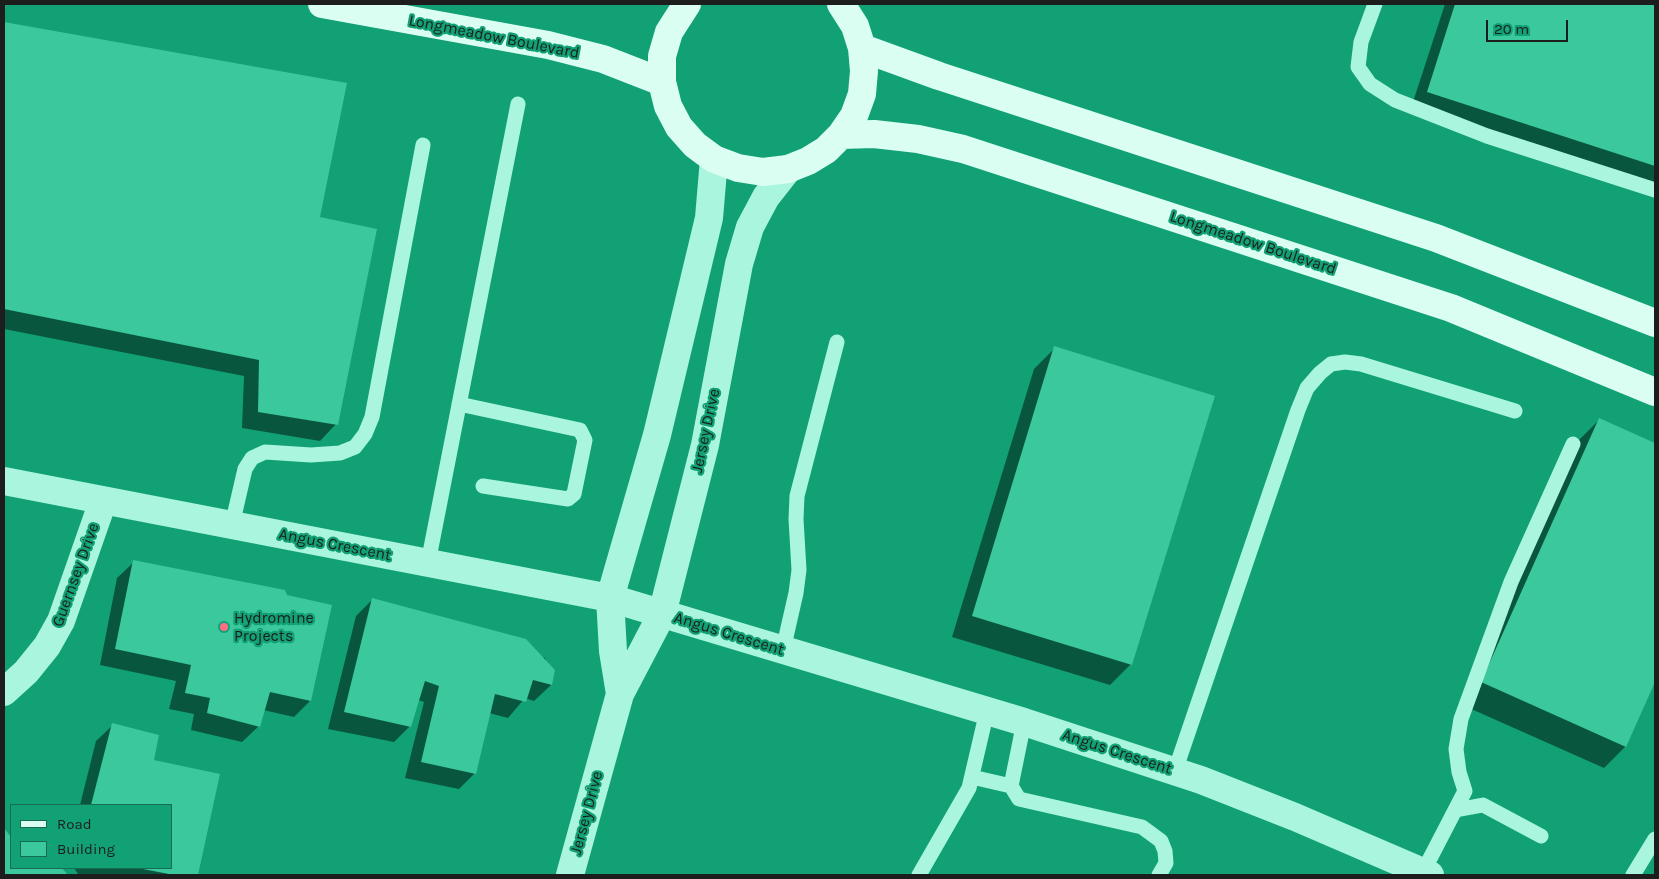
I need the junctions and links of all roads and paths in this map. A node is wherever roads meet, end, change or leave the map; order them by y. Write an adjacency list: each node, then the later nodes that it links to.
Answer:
1 (322, 4): 6 (main road, Longmeadow Boulevard)
2 (687, 4): 6 (main road)
3 (840, 4): 5 (main road)
4 (1375, 4): 12 (lane)
5 (862, 48): 8 (main road); 13 (main road)
6 (662, 82): 10 (main road)
7 (518, 104): 16 (lane)
8 (841, 135): 11 (main road); 15 (main road, Longmeadow Boulevard)
9 (423, 145): 22 (lane)
10 (714, 159): 11 (main road); 24 (street, Jersey Drive)
11 (788, 168): 25 (street, Jersey Drive)
12 (1655, 190)
13 (1655, 323)
14 (837, 342): 26 (lane)
15 (1655, 392)
16 (458, 404): 20 (lane); 23 (lane)
17 (1515, 410): 31 (lane)
18 (1573, 444): 34 (lane)
19 (4, 481): 21 (street, Angus Crescent)
20 (483, 486)
21 (103, 501): 22 (street, Angus Crescent); 27 (street, Guernsey Drive)
22 (232, 525): 23 (street, Angus Crescent)
23 (428, 563): 24 (street, Angus Crescent)
24 (610, 598): 25 (street, Angus Crescent); 28 (street, Jersey Drive)
25 (662, 614): 26 (street, Angus Crescent); 28 (street, Jersey Drive)
26 (783, 650): 29 (street, Angus Crescent)
27 (4, 692)
28 (620, 694): 38 (street, Jersey Drive)
29 (987, 711): 30 (street, Angus Crescent); 32 (lane)
30 (1024, 722): 31 (street, Angus Crescent); 33 (lane)
31 (1175, 771): 37 (street, Angus Crescent)
32 (972, 777): 33 (lane); 39 (lane)
33 (1011, 786): 40 (lane)
34 (1456, 810): 35 (lane); 37 (lane)
35 (1541, 836)
36 (1655, 839): 41 (lane)
37 (1427, 874)
38 (570, 875)
39 (919, 875)
40 (1159, 875)
41 (1633, 875)

